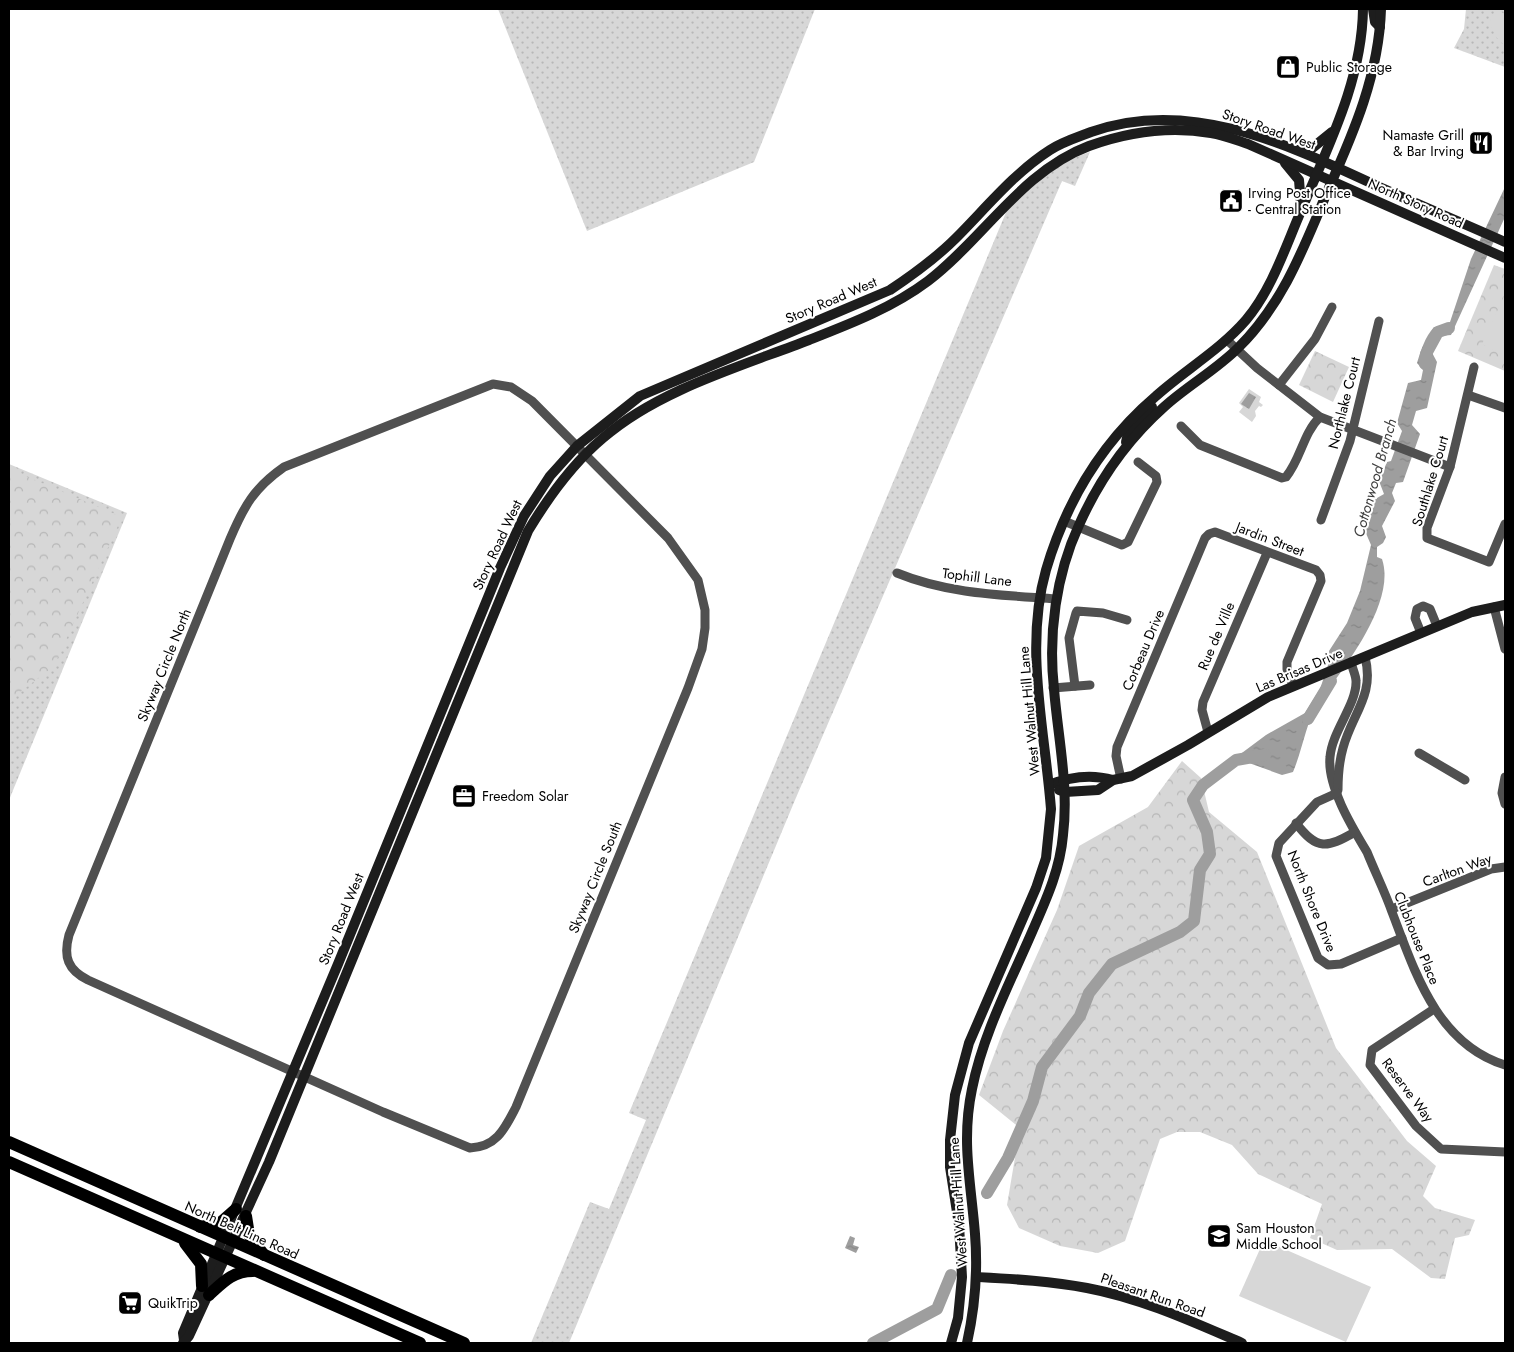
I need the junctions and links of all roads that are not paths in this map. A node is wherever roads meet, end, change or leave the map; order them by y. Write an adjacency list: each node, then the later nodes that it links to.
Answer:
1 (1363, 9): 6 (street, West Walnut Hill Lane)
2 (1373, 9): 4 (street)
3 (1381, 9): 4 (street, West Walnut Hill Lane)
4 (1380, 27): 11 (street, West Walnut Hill Lane)
5 (1175, 124): 7 (street, Story Road West); 8 (street, Story Road West); 10 (street, Story Road West); 13 (street, Story Road West)
6 (1337, 126): 7 (street); 9 (street, West Walnut Hill Lane)
7 (1293, 150): 9 (street, Story Road West)
8 (1281, 159): 12 (street, Story Road West); 16 (street)
9 (1322, 161): 11 (street, North Story Road); 12 (street, West Walnut Hill Lane)
10 (1027, 168): 13 (street); 32 (street, Story Road West)
11 (1338, 168): 14 (street, West Walnut Hill Lane); 15 (street, North Story Road)
12 (1316, 174): 14 (street, North Story Road); 16 (street, West Walnut Hill Lane)
13 (1035, 179): 34 (street, Story Road West)
14 (1332, 181): 17 (street, North Story Road); 23 (street, West Walnut Hill Lane)
15 (1412, 201): 17 (street); 18 (street, North Story Road)
16 (1300, 212): 22 (street, West Walnut Hill Lane)
17 (1406, 213): 19 (street, North Story Road)
18 (1504, 241)
19 (1505, 258)
20 (1332, 307): 25 (street)
21 (1379, 320): 31 (street, Northlake Court)
22 (1227, 340): 23 (street); 27 (street, West Walnut Hill Lane)
23 (1236, 350): 25 (street); 33 (street, West Walnut Hill Lane)
24 (1474, 367): 26 (street, Southlake Court)
25 (1279, 385): 29 (street)
26 (1468, 395): 28 (street); 36 (street, Southlake Court)
27 (1154, 398): 33 (street); 38 (street, West Walnut Hill Lane)
28 (1505, 408)
29 (1320, 416): 30 (street); 31 (street)
30 (1181, 426)
31 (1352, 430): 36 (street); 37 (street, Northlake Court)
32 (577, 446): 34 (street, Skyway Circle South); 44 (street, Story Road West); 80 (street, Skyway Circle North)
33 (1126, 446): 40 (street, West Walnut Hill Lane)
34 (586, 455): 45 (street, Story Road West); 81 (street, Skyway Circle South)
35 (1138, 462): 40 (street)
36 (1450, 467): 39 (street, Southlake Court)
37 (1321, 520)
38 (1064, 521): 40 (street); 46 (street, West Walnut Hill Lane)
39 (1505, 524)
40 (1078, 527): 47 (street, West Walnut Hill Lane)
41 (1209, 534): 42 (street, Jardin Street); 67 (street, Corbeau Drive)
42 (1267, 553): 61 (street, Jardin Street); 63 (street, Rue de Ville)
43 (897, 573): 46 (street, Tophill Lane)
44 (492, 588): 45 (street); 57 (street, Story Road West)
45 (502, 592): 56 (street, Story Road West)
46 (1040, 598): 47 (street, Tophill Lane); 69 (street, West Walnut Hill Lane)
47 (1056, 599): 62 (street, West Walnut Hill Lane)
48 (1505, 606): 49 (street, Las Brisas Drive)
49 (1494, 607): 51 (street, Las Brisas Drive); 52 (street)
50 (1127, 620): 60 (street)
51 (1437, 626): 53 (street, Las Brisas Drive); 53 (street)
52 (1503, 631): 54 (street)
53 (1421, 633): 55 (street, Las Brisas Drive)
54 (1505, 646)
55 (1365, 657): 58 (street, Las Brisas Drive); 71 (street, Clubhouse Place)
56 (475, 658): 57 (street); 81 (street, Story Road West)
57 (463, 659): 80 (street, Story Road West)
58 (1351, 662): 61 (street, Las Brisas Drive); 71 (street, Clubhouse Place)
59 (1090, 685): 60 (street)
60 (1075, 686): 62 (street)
61 (1293, 686): 63 (street, Las Brisas Drive)
62 (1053, 688): 66 (street, West Walnut Hill Lane)
63 (1208, 732): 67 (street, Las Brisas Drive)
64 (1419, 754): 68 (street)
65 (1505, 777): 72 (street)
66 (1064, 779): 67 (street, Las Brisas Drive); 69 (street, Las Brisas Drive); 70 (street, West Walnut Hill Lane)
67 (1117, 780): 70 (street, Las Brisas Drive)
68 (1465, 780)
69 (1049, 785): 70 (street, Las Brisas Drive); 85 (street, West Walnut Hill Lane)
70 (1064, 792): 86 (street, West Walnut Hill Lane)
71 (1338, 793): 73 (street, North Shore Drive); 74 (street, Clubhouse Place)
72 (1505, 804)
73 (1296, 823): 74 (street); 77 (street, North Shore Drive)
74 (1355, 832): 76 (street, Clubhouse Place)
75 (1505, 867): 76 (street, Carlton Way)
76 (1392, 909): 77 (street, Clubhouse Place)
77 (1402, 938): 78 (street, Clubhouse Place)
78 (1434, 1009): 79 (street, Clubhouse Place); 83 (street, Reserve Way)
79 (1505, 1065)
80 (293, 1071): 81 (street, Skyway Circle South); 89 (street, Story Road West)
81 (303, 1076): 89 (street, Story Road West)
82 (9, 1142): 90 (main road, North Belt Line Road)
83 (1505, 1152)
84 (9, 1162): 91 (main road)
85 (950, 1167): 86 (street); 88 (street, West Walnut Hill Lane)
86 (966, 1167): 87 (street, West Walnut Hill Lane)
87 (968, 1184): 88 (street); 97 (street, West Walnut Hill Lane)
88 (953, 1185): 96 (street, West Walnut Hill Lane)
89 (241, 1212): 90 (main road); 92 (street, Story Road West); 94 (main road)
90 (199, 1227): 92 (main road, North Belt Line Road)
91 (175, 1236): 93 (main road); 98 (main road)
92 (228, 1241): 93 (street, Story Road West); 94 (main road, North Belt Line Road)
93 (221, 1257): 95 (main road); 98 (street, Story Road West)
94 (266, 1257): 101 (main road, North Belt Line Road)
95 (253, 1271): 98 (main road); 100 (main road)
96 (962, 1277): 97 (street, Pleasant Run Road); 102 (street, West Walnut Hill Lane)
97 (977, 1277): 103 (street, West Walnut Hill Lane); 104 (street, Pleasant Run Road)
98 (205, 1291): 99 (street, Story Road West)
99 (183, 1342)
100 (420, 1343)
101 (464, 1343)
102 (951, 1343)
103 (967, 1343)
104 (1242, 1343)

